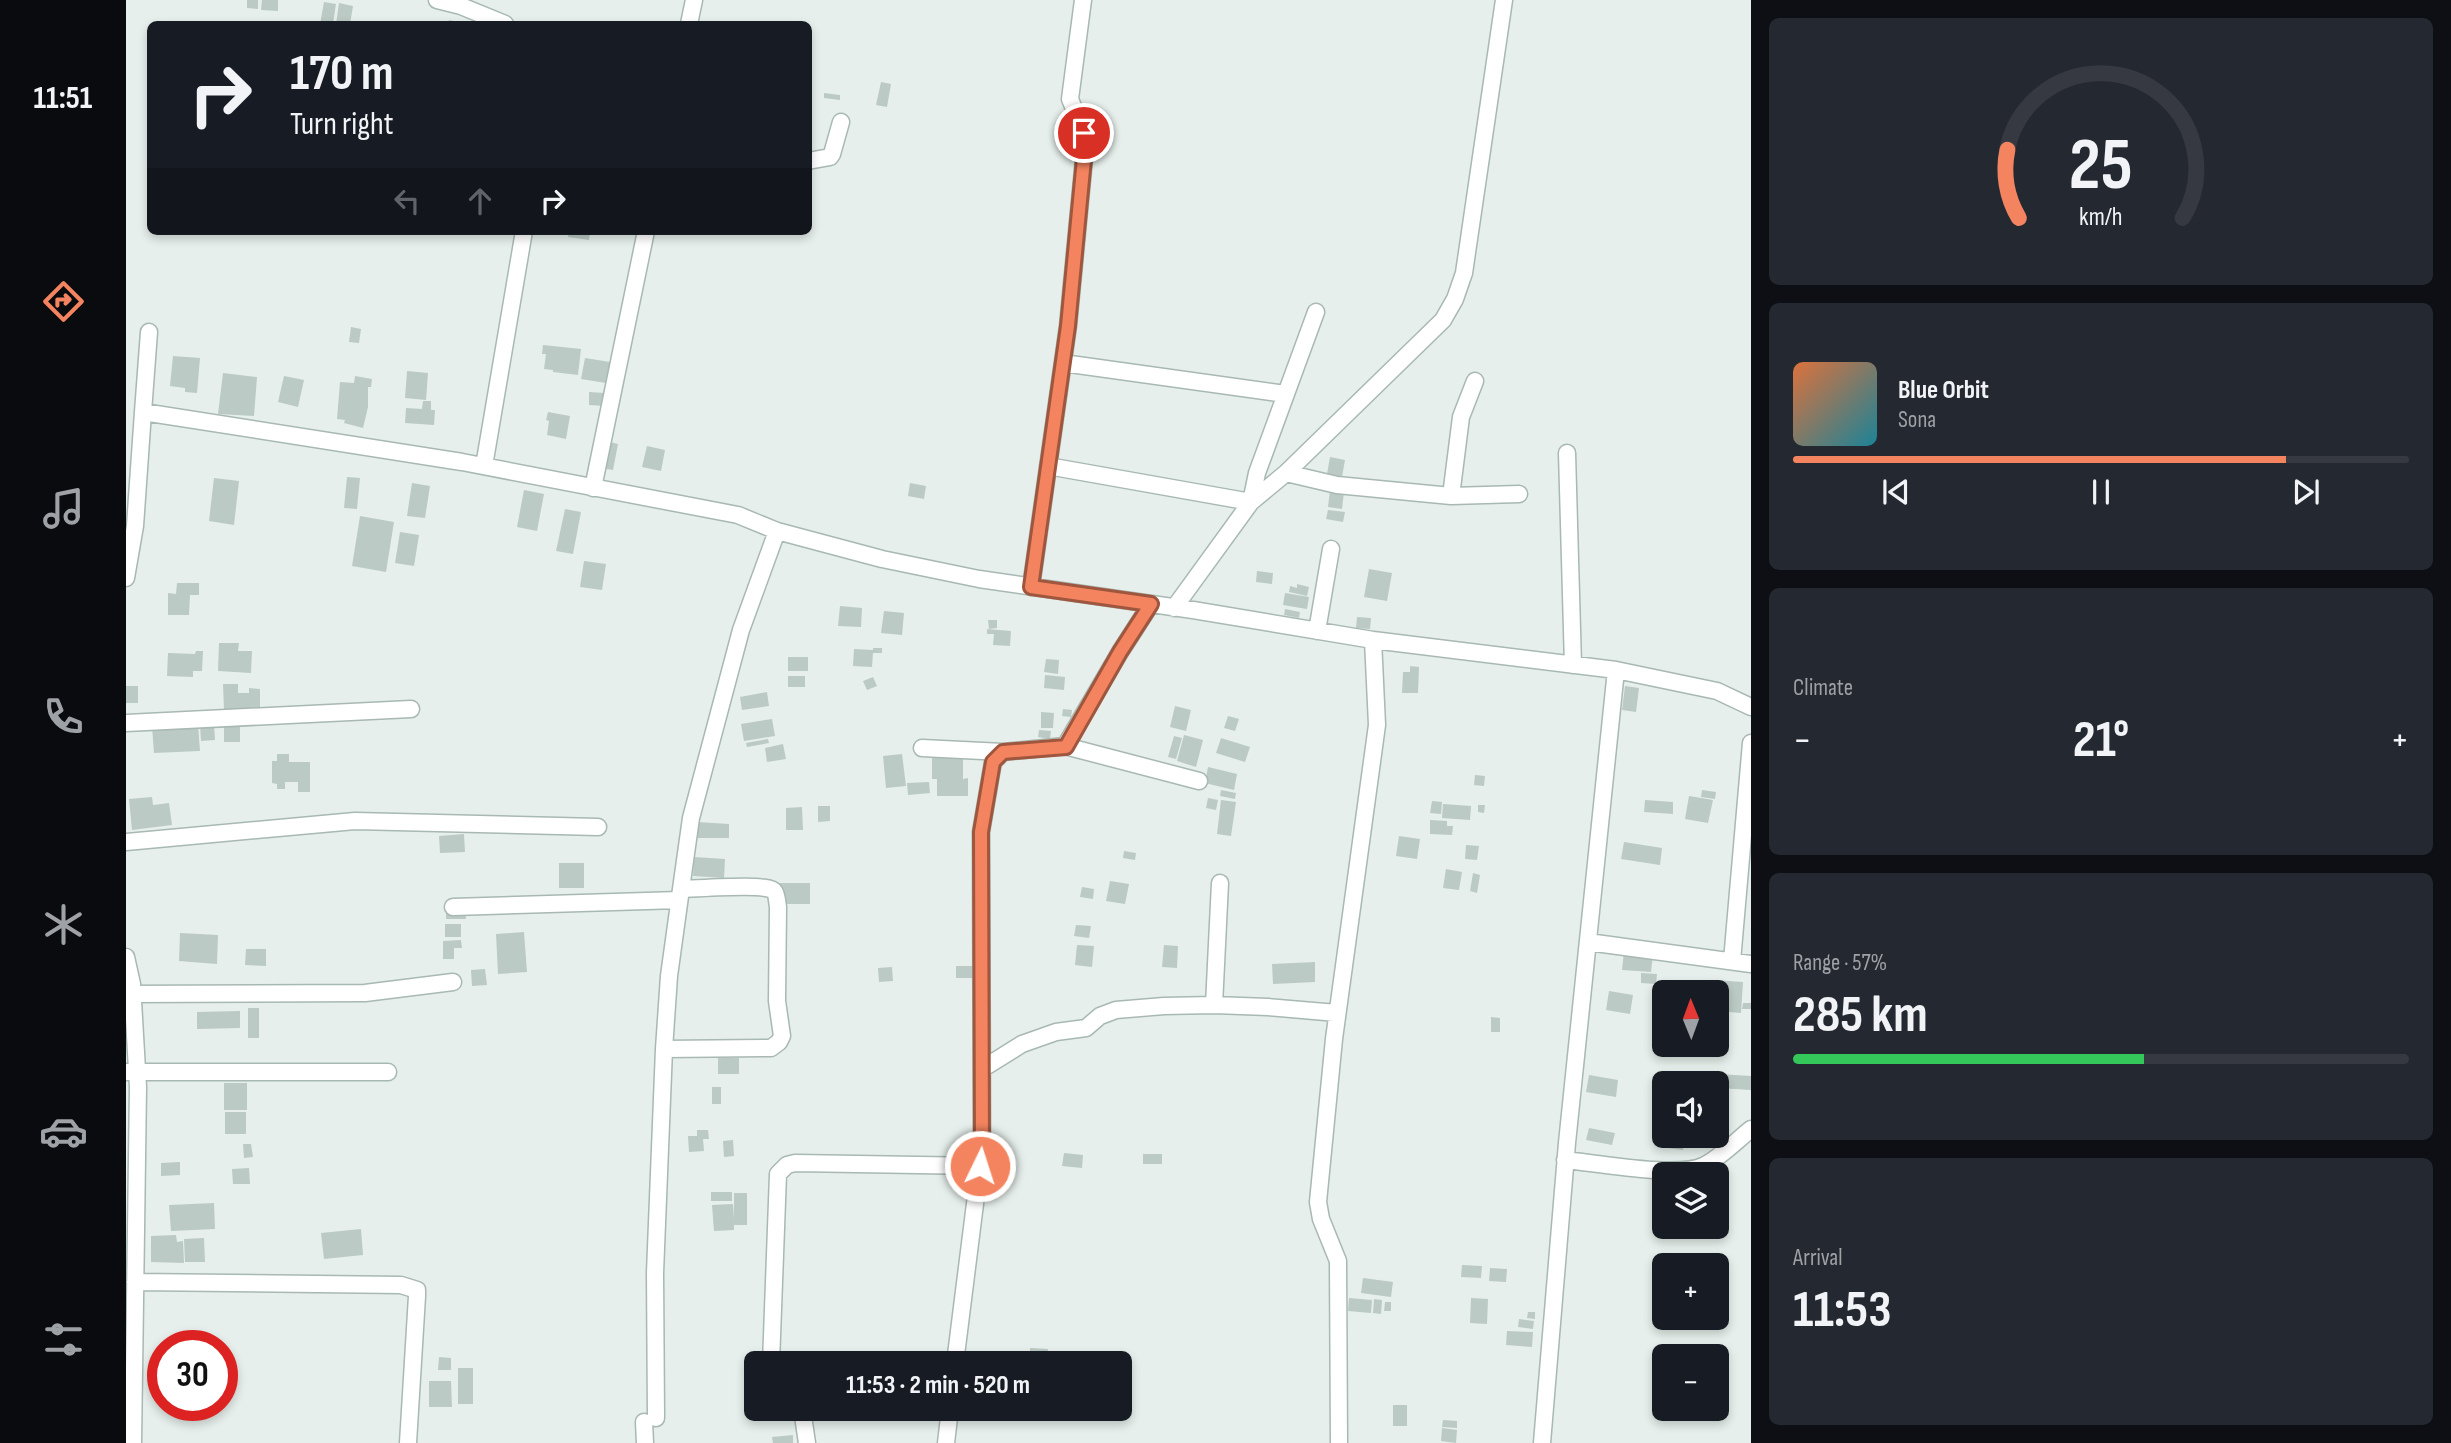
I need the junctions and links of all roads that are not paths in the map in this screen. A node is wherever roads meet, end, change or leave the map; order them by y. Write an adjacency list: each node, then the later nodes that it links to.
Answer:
1 (437, 0): 5 (street)
2 (694, 0): 6 (street)
3 (1083, 0): 13 (street)
4 (1504, 0): 20 (street)
5 (498, 21)
6 (690, 21)
7 (841, 122): 8 (street)
8 (812, 160)
9 (523, 235): 18 (street)
10 (645, 235): 21 (street)
11 (1315, 312): 15 (street)
12 (149, 332): 16 (street)
13 (1063, 363): 15 (street); 19 (street)
14 (1475, 381): 23 (street)
15 (1284, 394): 24 (street)
16 (144, 412): 18 (street); 27 (street)
17 (1567, 453): 33 (street)
18 (484, 466): 21 (street)
19 (1048, 466): 24 (street); 28 (street)
20 (1286, 473): 23 (street); 24 (street)
21 (593, 488): 25 (street)
22 (1519, 494): 23 (street)
23 (1451, 496)
24 (1251, 502): 30 (street)
25 (777, 531): 28 (street); 46 (street)
26 (1331, 548): 31 (street)
27 (126, 578)
28 (1031, 587): 29 (street)
29 (1151, 604): 30 (street); 39 (street)
30 (1174, 608): 31 (street)
31 (1317, 631): 32 (street)
32 (1373, 640): 33 (street); 55 (street)
33 (1573, 665): 34 (street)
34 (1616, 670): 35 (street); 48 (street)
35 (1751, 707)
36 (411, 709): 37 (street)
37 (126, 723)
38 (1751, 743): 50 (street)
39 (1066, 747): 41 (street); 42 (street)
40 (922, 748): 41 (street)
41 (1003, 752): 57 (street)
42 (1199, 781)
43 (598, 827): 44 (street)
44 (126, 842)
45 (1220, 883): 54 (street)
46 (680, 894): 47 (street); 56 (street); 56 (street)
47 (453, 907)
48 (1588, 942): 50 (street); 62 (street)
49 (126, 957): 53 (street)
50 (1732, 961): 51 (street)
51 (1751, 964)
52 (453, 982): 53 (street)
53 (129, 994): 58 (street)
54 (1214, 1005): 55 (street); 57 (street)
55 (1337, 1013): 75 (street)
56 (664, 1049): 72 (street)
57 (982, 1069): 63 (street)
58 (132, 1072): 59 (street); 61 (street)
59 (388, 1072)
60 (1751, 1129): 62 (street)
61 (132, 1158): 64 (street)
62 (1565, 1160): 76 (street)
63 (980, 1166): 65 (street); 66 (street)
64 (135, 1282): 67 (street); 71 (street)
65 (772, 1351)
66 (957, 1351)
67 (130, 1407): 70 (street)
68 (804, 1421): 73 (street)
69 (949, 1421): 74 (street)
70 (133, 1443)
71 (408, 1443)
72 (645, 1443)
73 (807, 1443)
74 (946, 1443)
75 (1339, 1443)
76 (1542, 1443)

